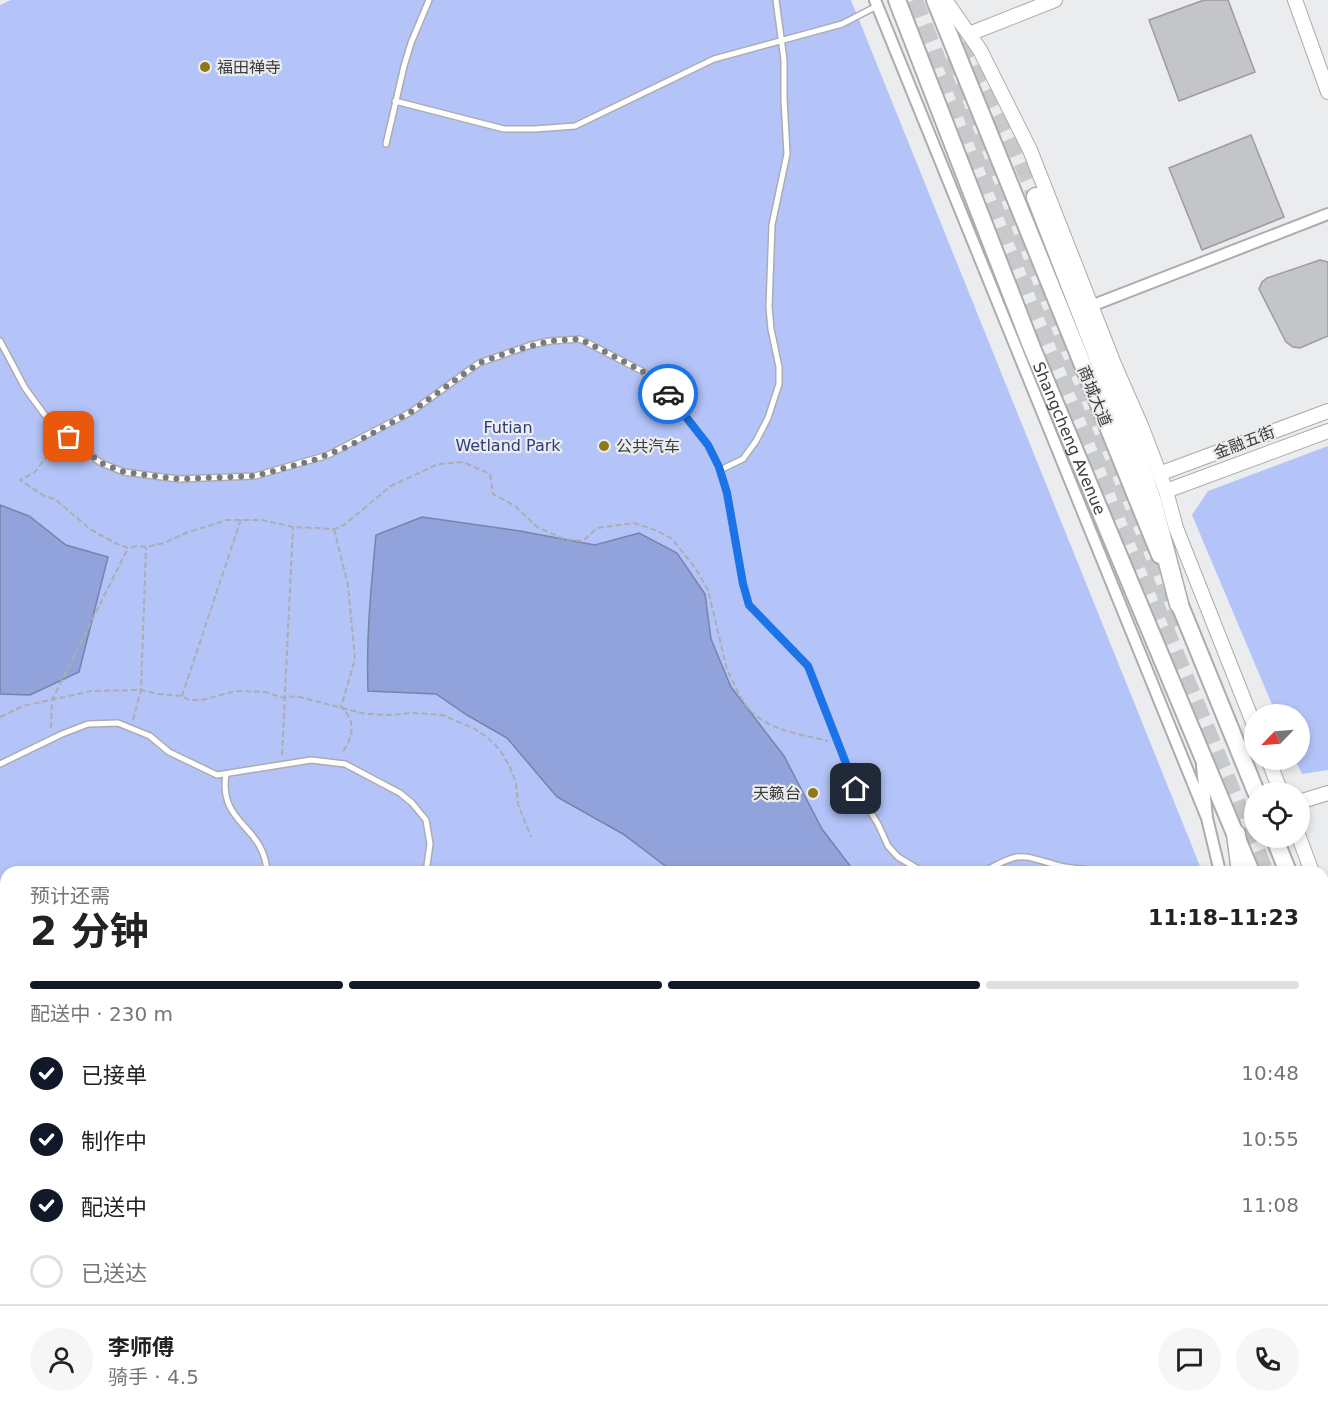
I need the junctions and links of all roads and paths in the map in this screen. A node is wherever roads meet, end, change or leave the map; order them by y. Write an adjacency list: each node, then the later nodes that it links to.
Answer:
1 (429, 0): 12 (lane)
2 (776, 0): 10 (lane)
3 (897, 0): 40 (main road, Shangcheng Avenue)
4 (935, 0): 29 (main road, 商城大道)
5 (945, 0): 9 (street)
6 (1055, 0): 9 (street)
7 (1295, 0): 11 (street)
8 (876, 3): 10 (lane); 48 (street)
9 (969, 34): 16 (street)
10 (782, 40): 12 (lane); 21 (lane)
11 (1328, 92)
12 (395, 101): 13 (lane)
13 (386, 144)
14 (1036, 196): 29 (highway)
15 (1328, 214): 16 (street)
16 (1091, 306): 22 (street)
17 (0, 341): 20 (lane)
18 (1328, 411): 22 (street, 金融五街)
19 (1328, 431): 23 (street, 金融五街)
20 (69, 437): 21 (lane); 28 (path)
21 (720, 470): 39 (lane)
22 (1159, 474): 23 (street)
23 (1166, 491): 34 (street)
24 (241, 519): 25 (path); 27 (path); 31 (path)
25 (293, 527): 26 (path); 32 (path)
26 (334, 529): 35 (path); 39 (path)
27 (146, 547): 28 (path); 30 (path)
28 (128, 548): 33 (path)
29 (1179, 603): 45 (main road, 商城大道)
30 (141, 690): 31 (path); 33 (path); 37 (path)
31 (182, 696): 32 (path)
32 (284, 698): 35 (path); 43 (path)
33 (52, 700): 36 (path); 38 (path)
34 (1246, 704)
35 (341, 706): 41 (path); 50 (path)
36 (0, 717)
37 (131, 728): 38 (lane); 44 (lane)
38 (51, 740): 42 (lane)
39 (838, 743): 55 (lane)
40 (1200, 747): 48 (street); 49 (main road, Shangcheng Avenue)
41 (335, 762): 43 (lane); 54 (lane)
42 (0, 764)
43 (282, 765): 44 (lane)
44 (226, 774): 53 (lane)
45 (1252, 782)
46 (1328, 793): 47 (street)
47 (1310, 799)
48 (1207, 819): 58 (street)
49 (1236, 834): 59 (highway); 60 (main road, Shangcheng Avenue)
50 (531, 837)
51 (1278, 848): 61 (main road)
52 (1303, 848): 62 (street)
53 (267, 866)
54 (427, 866)
55 (913, 866)
56 (994, 866): 57 (lane)
57 (1059, 866)
58 (1219, 866)
59 (1240, 866)
60 (1249, 866)
61 (1286, 866)
62 (1310, 866)

